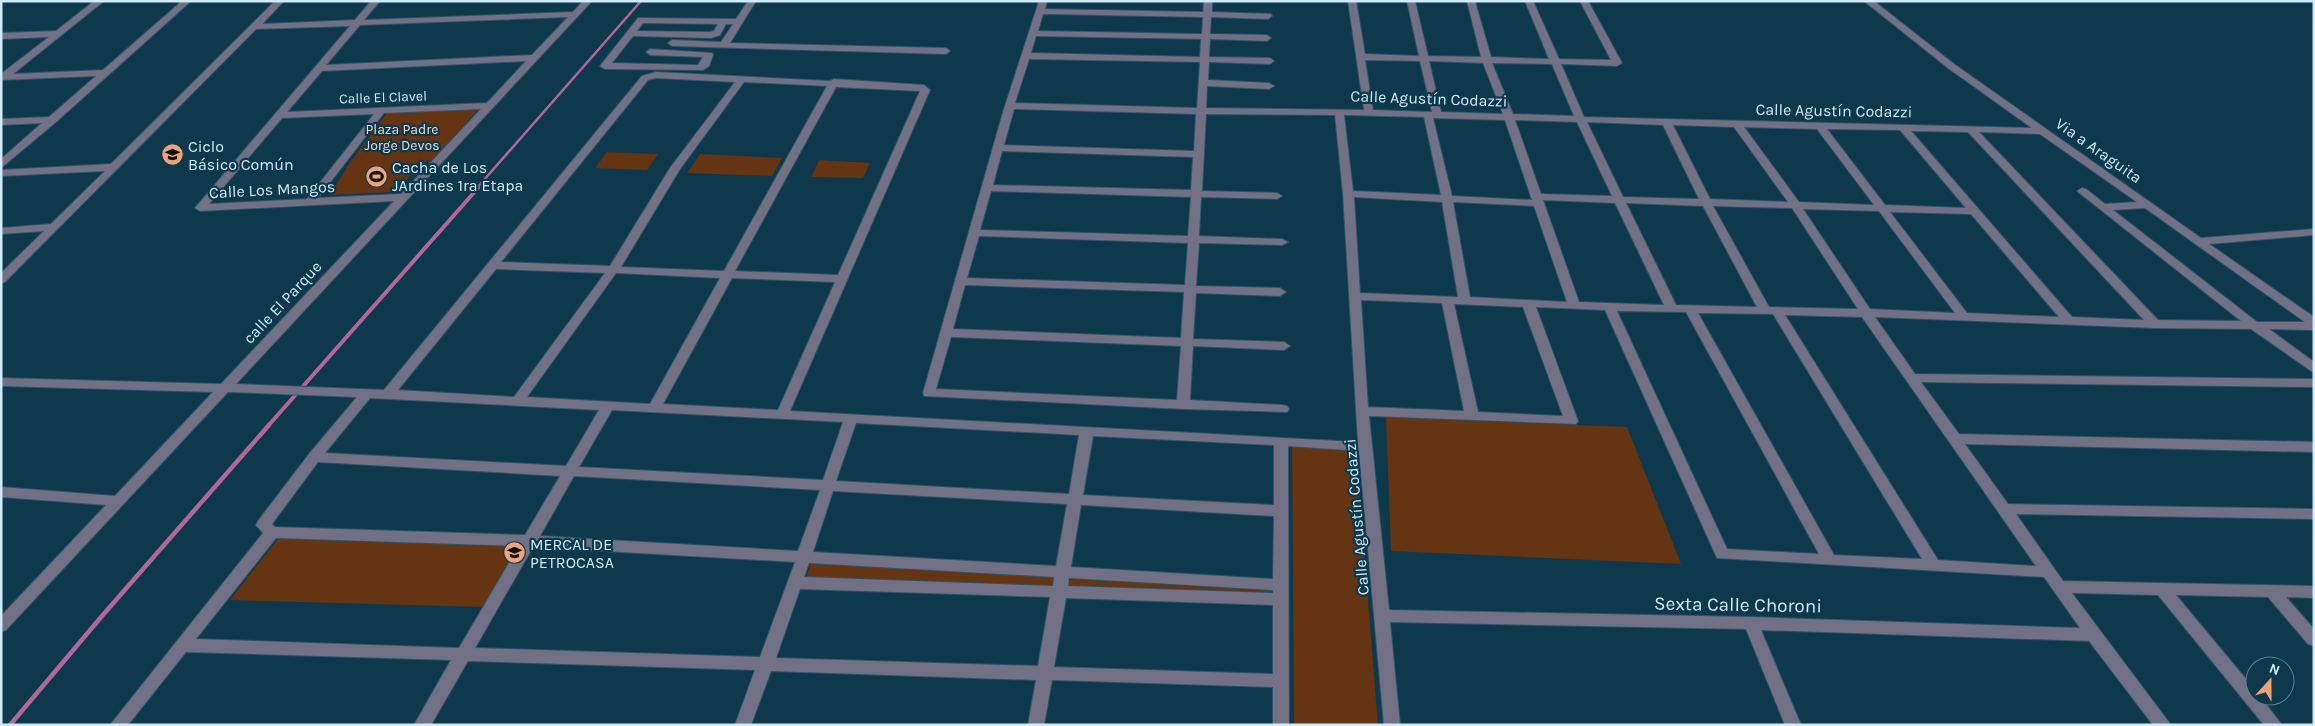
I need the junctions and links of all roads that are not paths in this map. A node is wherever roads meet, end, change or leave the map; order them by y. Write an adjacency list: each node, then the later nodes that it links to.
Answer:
1 (100, 1): 25 (street)
2 (187, 1): 44 (street)
3 (280, 1): 22 (street)
4 (376, 1): 21 (street)
5 (588, 1): 16 (street, calle El Parque)
6 (752, 1): 20 (street)
7 (1043, 1): 15 (street)
8 (1208, 1): 17 (street)
9 (1352, 1): 36 (street)
10 (1411, 1): 38 (street)
11 (1471, 1): 40 (street)
12 (1529, 1): 41 (street)
13 (1584, 1): 41 (street)
14 (1868, 1): 67 (street, Via a Araguita)
15 (1040, 11): 17 (street); 24 (street)
16 (576, 14): 21 (street); 35 (street, calle El Parque)
17 (1207, 15): 18 (street); 28 (street)
18 (1268, 16)
19 (724, 21): 20 (street); 23 (street); 26 (street)
20 (738, 22): 31 (street)
21 (357, 23): 22 (street); 43 (street, Calle Los Mangos)
22 (254, 27): 71 (street)
23 (630, 33): 26 (street); 42 (street)
24 (1033, 33): 28 (street); 34 (street)
25 (58, 34): 27 (street); 45 (street)
26 (665, 34): 33 (street)
27 (1, 36)
28 (1205, 37): 29 (street); 37 (street)
29 (1267, 38)
30 (672, 43): 31 (street)
31 (724, 45): 32 (street)
32 (946, 51)
33 (650, 52): 42 (street); 42 (street)
34 (1026, 56): 37 (street); 51 (street)
35 (535, 58): 43 (street); 50 (street, calle El Parque)
36 (1359, 58): 38 (street); 54 (street)
37 (1204, 59): 39 (street); 48 (street)
38 (1425, 60): 40 (street); 57 (street)
39 (1270, 61)
40 (1487, 61): 41 (street); 58 (street)
41 (1555, 62): 59 (street)
42 (635, 67)
43 (318, 68): 56 (street, Calle Los Mangos)
44 (106, 73): 45 (street); 60 (street)
45 (2, 77)
46 (742, 79): 47 (street); 96 (street); 97 (street)
47 (834, 82): 98 (street); 99 (street)
48 (1202, 84): 49 (street); 55 (street)
49 (1268, 86)
50 (489, 106): 52 (street, Calle El Clavel); 78 (street, calle El Parque)
51 (1009, 109): 55 (street); 68 (street)
52 (381, 111): 56 (street, Calle El Clavel); 83 (street)
53 (1339, 112): 54 (street, Calle Agustín Codazzi); 55 (street); 76 (street, Calle Agustín Codazzi)
54 (1369, 113): 57 (street, Calle Agustín Codazzi)
55 (1199, 114): 69 (street)
56 (278, 115): 83 (street, Calle Los Mangos)
57 (1432, 115): 58 (street, Calle Agustín Codazzi); 79 (street)
58 (1509, 117): 59 (street, Calle Agustín Codazzi); 81 (street)
59 (1580, 119): 62 (street, Calle Agustín Codazzi); 80 (street)
60 (53, 120): 61 (street); 70 (street)
61 (1, 122)
62 (1667, 122): 63 (street, Calle Agustín Codazzi); 82 (street)
63 (1737, 124): 64 (street, Calle Agustín Codazzi); 85 (street)
64 (1820, 126): 65 (street, Calle Agustín Codazzi); 87 (street)
65 (1902, 128): 66 (street, Calle Agustín Codazzi); 88 (street)
66 (1970, 130): 67 (street, Calle Agustín Codazzi); 116 (street)
67 (2044, 131): 84 (street, Via a Araguita)
68 (998, 148): 69 (street); 73 (street)
69 (1197, 154): 75 (street)
70 (1, 166)
71 (114, 167): 72 (street); 89 (street)
72 (1, 173)
73 (986, 188): 75 (street); 92 (street)
74 (2082, 191): 86 (street)
75 (1195, 194): 77 (street); 93 (street)
76 (1348, 194): 79 (street); 104 (street, Calle Agustín Codazzi)
77 (1277, 196)
78 (405, 197): 83 (street, Calle Los Mangos); 126 (street, calle El Parque)
79 (1447, 198): 81 (street); 106 (street)
80 (1620, 199): 81 (street); 82 (street); 110 (street)
81 (1537, 200): 108 (street)
82 (1706, 202): 85 (street); 112 (street)
83 (309, 203)
84 (2148, 205): 86 (street); 94 (street, Via a Araguita)
85 (1796, 206): 87 (street); 113 (street)
86 (2103, 207): 118 (street)
87 (1880, 208): 88 (street); 114 (street)
88 (1972, 211): 115 (street)
89 (55, 227): 90 (street); 100 (street)
90 (1, 231)
91 (2314, 232): 94 (street)
92 (974, 233): 93 (street); 101 (street)
93 (1192, 239): 95 (street); 102 (street)
94 (2199, 241): 117 (street, Via a Araguita)
95 (1282, 242)
96 (493, 265): 97 (street); 128 (street)
97 (613, 270): 98 (street); 129 (street)
98 (728, 274): 99 (street); 132 (street)
99 (843, 279): 135 (street)
100 (1, 280)
101 (960, 282): 102 (street); 119 (street)
102 (1190, 289): 103 (street); 120 (street)
103 (1280, 292)
104 (1355, 296): 105 (street); 134 (street, Calle Agustín Codazzi)
105 (1447, 300): 106 (street); 136 (street)
106 (1465, 301): 107 (street)
107 (1528, 303): 108 (street); 136 (street)
108 (1574, 306): 109 (street)
109 (1609, 307): 110 (street); 155 (street)
110 (1672, 308): 111 (street)
111 (1690, 308): 112 (street); 155 (street)
112 (1771, 310): 113 (street); 156 (street)
113 (1866, 313): 114 (street); 123 (street)
114 (1964, 317): 115 (street)
115 (2068, 320): 116 (street)
116 (2155, 324): 118 (street)
117 (2314, 324): 118 (street)
118 (2255, 326): 122 (street)
119 (946, 333): 120 (street); 130 (street)
120 (1187, 342): 121 (street); 130 (street)
121 (1284, 346)
122 (2314, 369)
123 (1913, 378): 125 (street); 139 (street)
124 (1, 382): 126 (street)
125 (2314, 383)
126 (227, 387): 127 (street); 148 (street, calle El Parque)
127 (367, 393): 128 (street); 143 (street)
128 (388, 394): 129 (street)
129 (518, 401): 131 (street)
130 (1183, 405): 133 (street)
131 (608, 406): 132 (street); 144 (street)
132 (654, 408): 135 (street)
133 (1282, 409)
134 (1362, 411): 136 (street); 141 (street, Calle Agustín Codazzi)
135 (782, 414): 137 (street)
136 (1472, 416)
137 (850, 418): 138 (street); 145 (street)
138 (1087, 430): 140 (street); 147 (street)
139 (1956, 439): 142 (street); 149 (street)
140 (1281, 441): 141 (street); 150 (street)
141 (1366, 447): 166 (street, Calle Agustín Codazzi)
142 (2314, 447)
143 (314, 457): 144 (street); 152 (street)
144 (570, 471): 145 (street); 153 (street)
145 (829, 485): 147 (street); 154 (street)
146 (1, 492): 148 (street)
147 (1075, 499): 150 (street); 157 (street)
148 (119, 501): 167 (street, calle El Parque)
149 (2005, 509): 151 (street); 158 (street)
150 (1281, 511): 162 (street)
151 (2314, 514)
152 (272, 532): 153 (street); 171 (street)
153 (529, 541): 154 (street); 172 (street)
154 (804, 556): 157 (street); 159 (street)
155 (1830, 560): 156 (street)
156 (1934, 566): 158 (street)
157 (1063, 572): 162 (street); 164 (street)
158 (2050, 572): 160 (street)
159 (795, 583): 164 (street); 173 (street)
160 (2060, 587): 161 (street); 169 (street)
161 (2163, 590): 165 (street); 184 (street)
162 (1281, 592): 164 (street); 175 (street)
163 (2314, 592): 165 (street)
164 (1059, 593): 174 (street)
165 (2273, 593): 170 (street)
166 (1382, 616): 168 (street, Sexta Calle Choroni); 181 (street, Calle Agustín Codazzi)
167 (5, 618)
168 (1751, 623): 169 (street, Sexta Calle Choroni); 182 (street)
169 (2094, 635): 183 (street)
170 (2314, 640)
171 (181, 645): 172 (street); 176 (street)
172 (462, 655): 173 (street); 177 (street)
173 (765, 664): 174 (street); 178 (street)
174 (1045, 674): 175 (street); 179 (street)
175 (1281, 681): 180 (street)
176 (118, 725)
177 (422, 725)
178 (743, 725)
179 (1036, 725)
180 (1281, 725)
181 (1392, 725)
182 (1793, 725)
183 (2163, 725)
184 (2274, 725)

